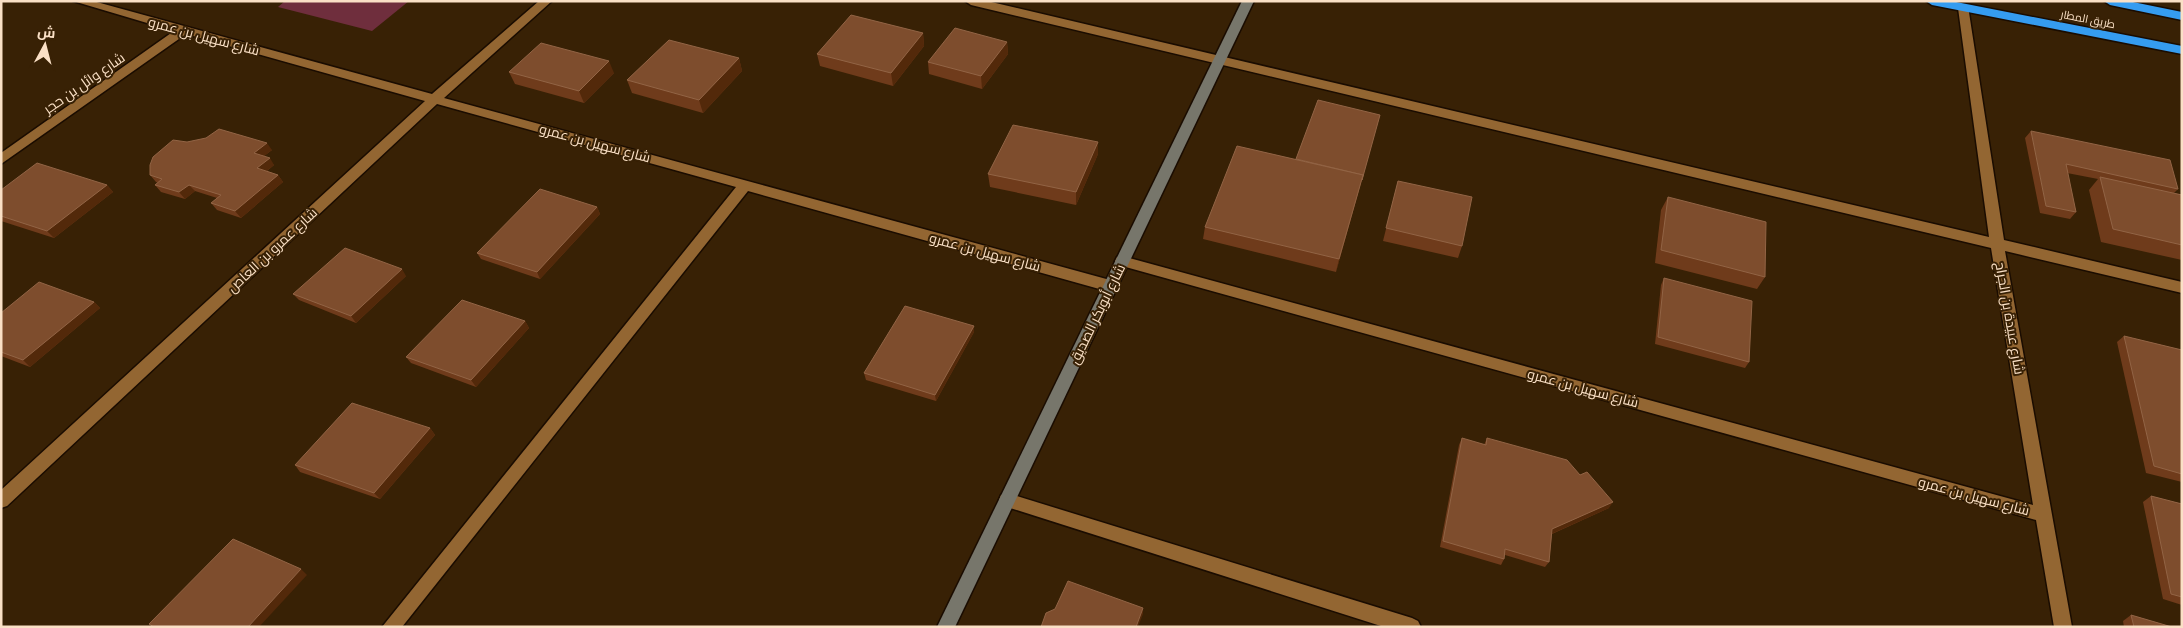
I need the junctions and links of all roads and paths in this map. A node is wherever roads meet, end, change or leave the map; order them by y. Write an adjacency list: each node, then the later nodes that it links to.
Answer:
1 (79, 1): 9 (street, شارع سهيل بن عمرو)
2 (546, 1): 12 (street, شارع عمرو بن العاص)
3 (972, 1): 11 (street)
4 (1248, 1): 11 (street, شارع أبوبكر الصديق)
5 (1932, 1): 7 (highway, طريق المطار)
6 (2110, 1): 8 (highway, طريق المطار)
7 (1964, 8): 10 (highway, طريق المطار); 15 (street, شارع عبيدة بن الجراح)
8 (2182, 16)
9 (184, 30): 12 (street, شارع سهيل بن عمرو); 13 (street, شارع وائل بن حجر)
10 (2182, 50)
11 (1219, 60): 15 (street); 16 (street, شارع أبوبكر الصديق)
12 (435, 99): 14 (street, شارع سهيل بن عمرو); 20 (street, شارع عمرو بن العاص)
13 (1, 160)
14 (745, 185): 17 (street, شارع سهيل بن عمرو); 22 (street)
15 (1997, 244): 18 (street); 21 (street, شارع عبيدة بن الجراح)
16 (1122, 261): 17 (street, شارع أبوبكر الصديق); 21 (street, شارع سهيل بن عمرو)
17 (1110, 286): 19 (street, شارع أبوبكر الصديق)
18 (2182, 288)
19 (1007, 500): 23 (street, شارع أبوبكر الصديق); 24 (street)
20 (1, 501)
21 (2044, 515): 25 (street, شارع عبيدة بن الجراح)
22 (391, 627)
23 (946, 627)
24 (1412, 627)
25 (2064, 627)

